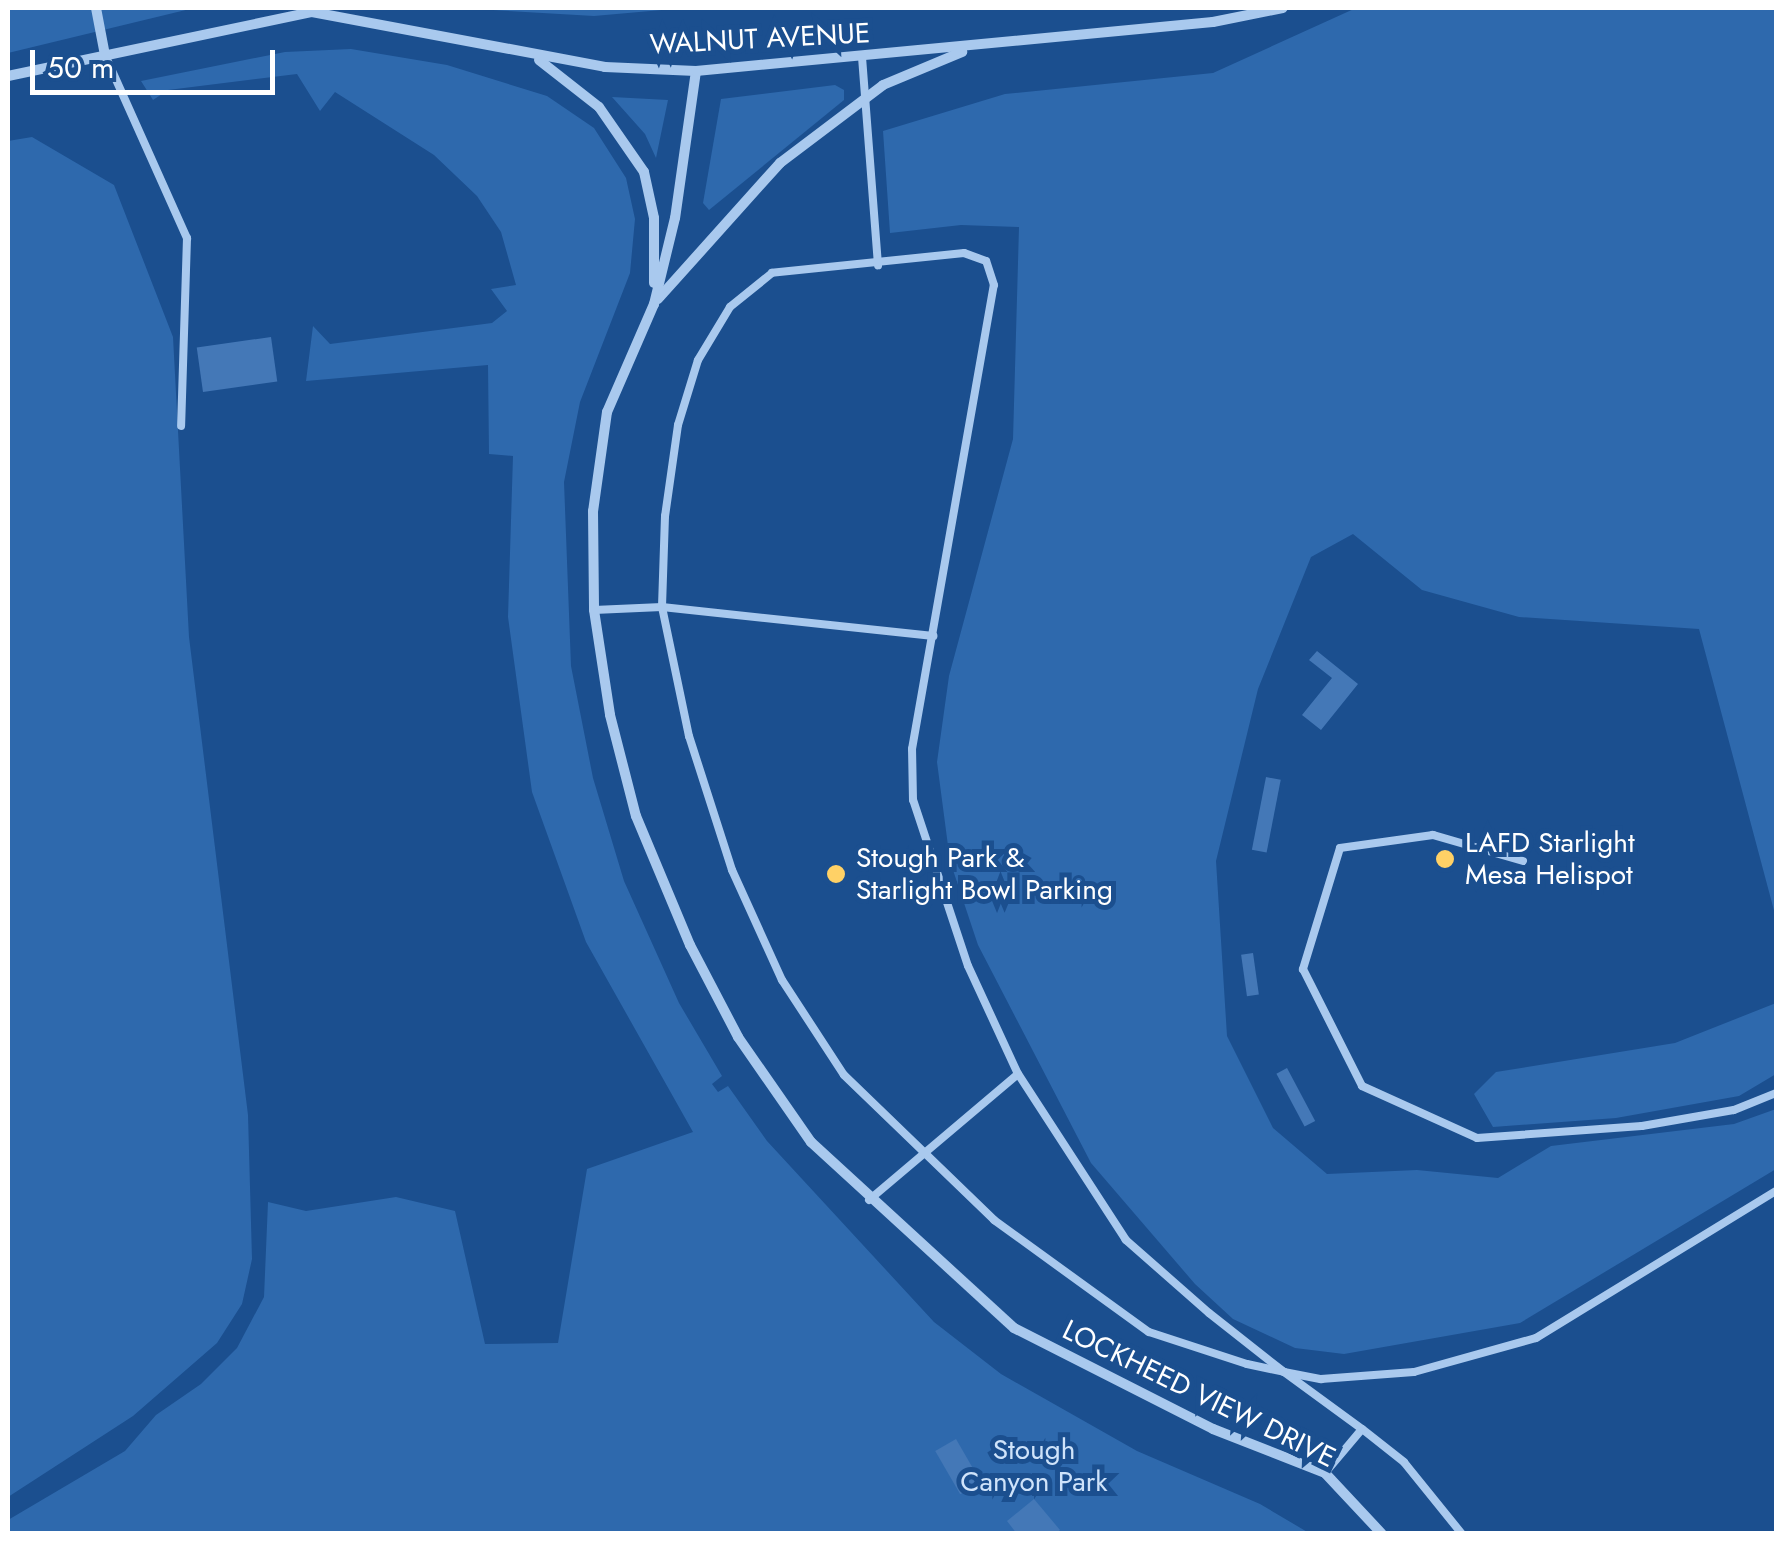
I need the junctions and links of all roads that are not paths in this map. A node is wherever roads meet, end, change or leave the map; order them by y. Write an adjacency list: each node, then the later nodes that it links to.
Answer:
1 (96, 8): 4 (street)
2 (1283, 8): 3 (street, WALNUT AVENUE)
3 (976, 47): 6 (street, WALNUT AVENUE); 9 (street, LOCKHEED VIEW DRIVE)
4 (105, 54): 5 (street, WALNUT AVENUE); 8 (street, WALNUT AVENUE); 12 (lane)
5 (524, 54): 7 (street, WALNUT AVENUE); 11 (street, LOCKHEED VIEW DRIVE)
6 (862, 57): 7 (street, WALNUT AVENUE); 9 (lane)
7 (696, 71): 11 (street, LOCKHEED VIEW DRIVE)
8 (8, 76)
9 (865, 99): 10 (lane); 11 (street, LOCKHEED VIEW DRIVE)
10 (878, 265): 13 (lane); 15 (lane)
11 (654, 304): 14 (street, LOCKHEED VIEW DRIVE)
12 (181, 426)
13 (662, 607): 14 (lane); 15 (lane); 19 (lane)
14 (594, 610): 21 (street, LOCKHEED VIEW DRIVE)
15 (933, 636): 17 (lane)
16 (1522, 861): 18 (lane)
17 (1018, 1074): 19 (lane); 22 (lane)
18 (1776, 1092)
19 (918, 1153): 21 (lane); 22 (lane)
20 (1776, 1192): 22 (lane)
21 (869, 1201): 24 (street, LOCKHEED VIEW DRIVE)
22 (1284, 1372): 23 (lane)
23 (1362, 1429): 24 (lane); 26 (lane)
24 (1325, 1473): 25 (street, LOCKHEED VIEW DRIVE)
25 (1382, 1534)
26 (1462, 1534)

